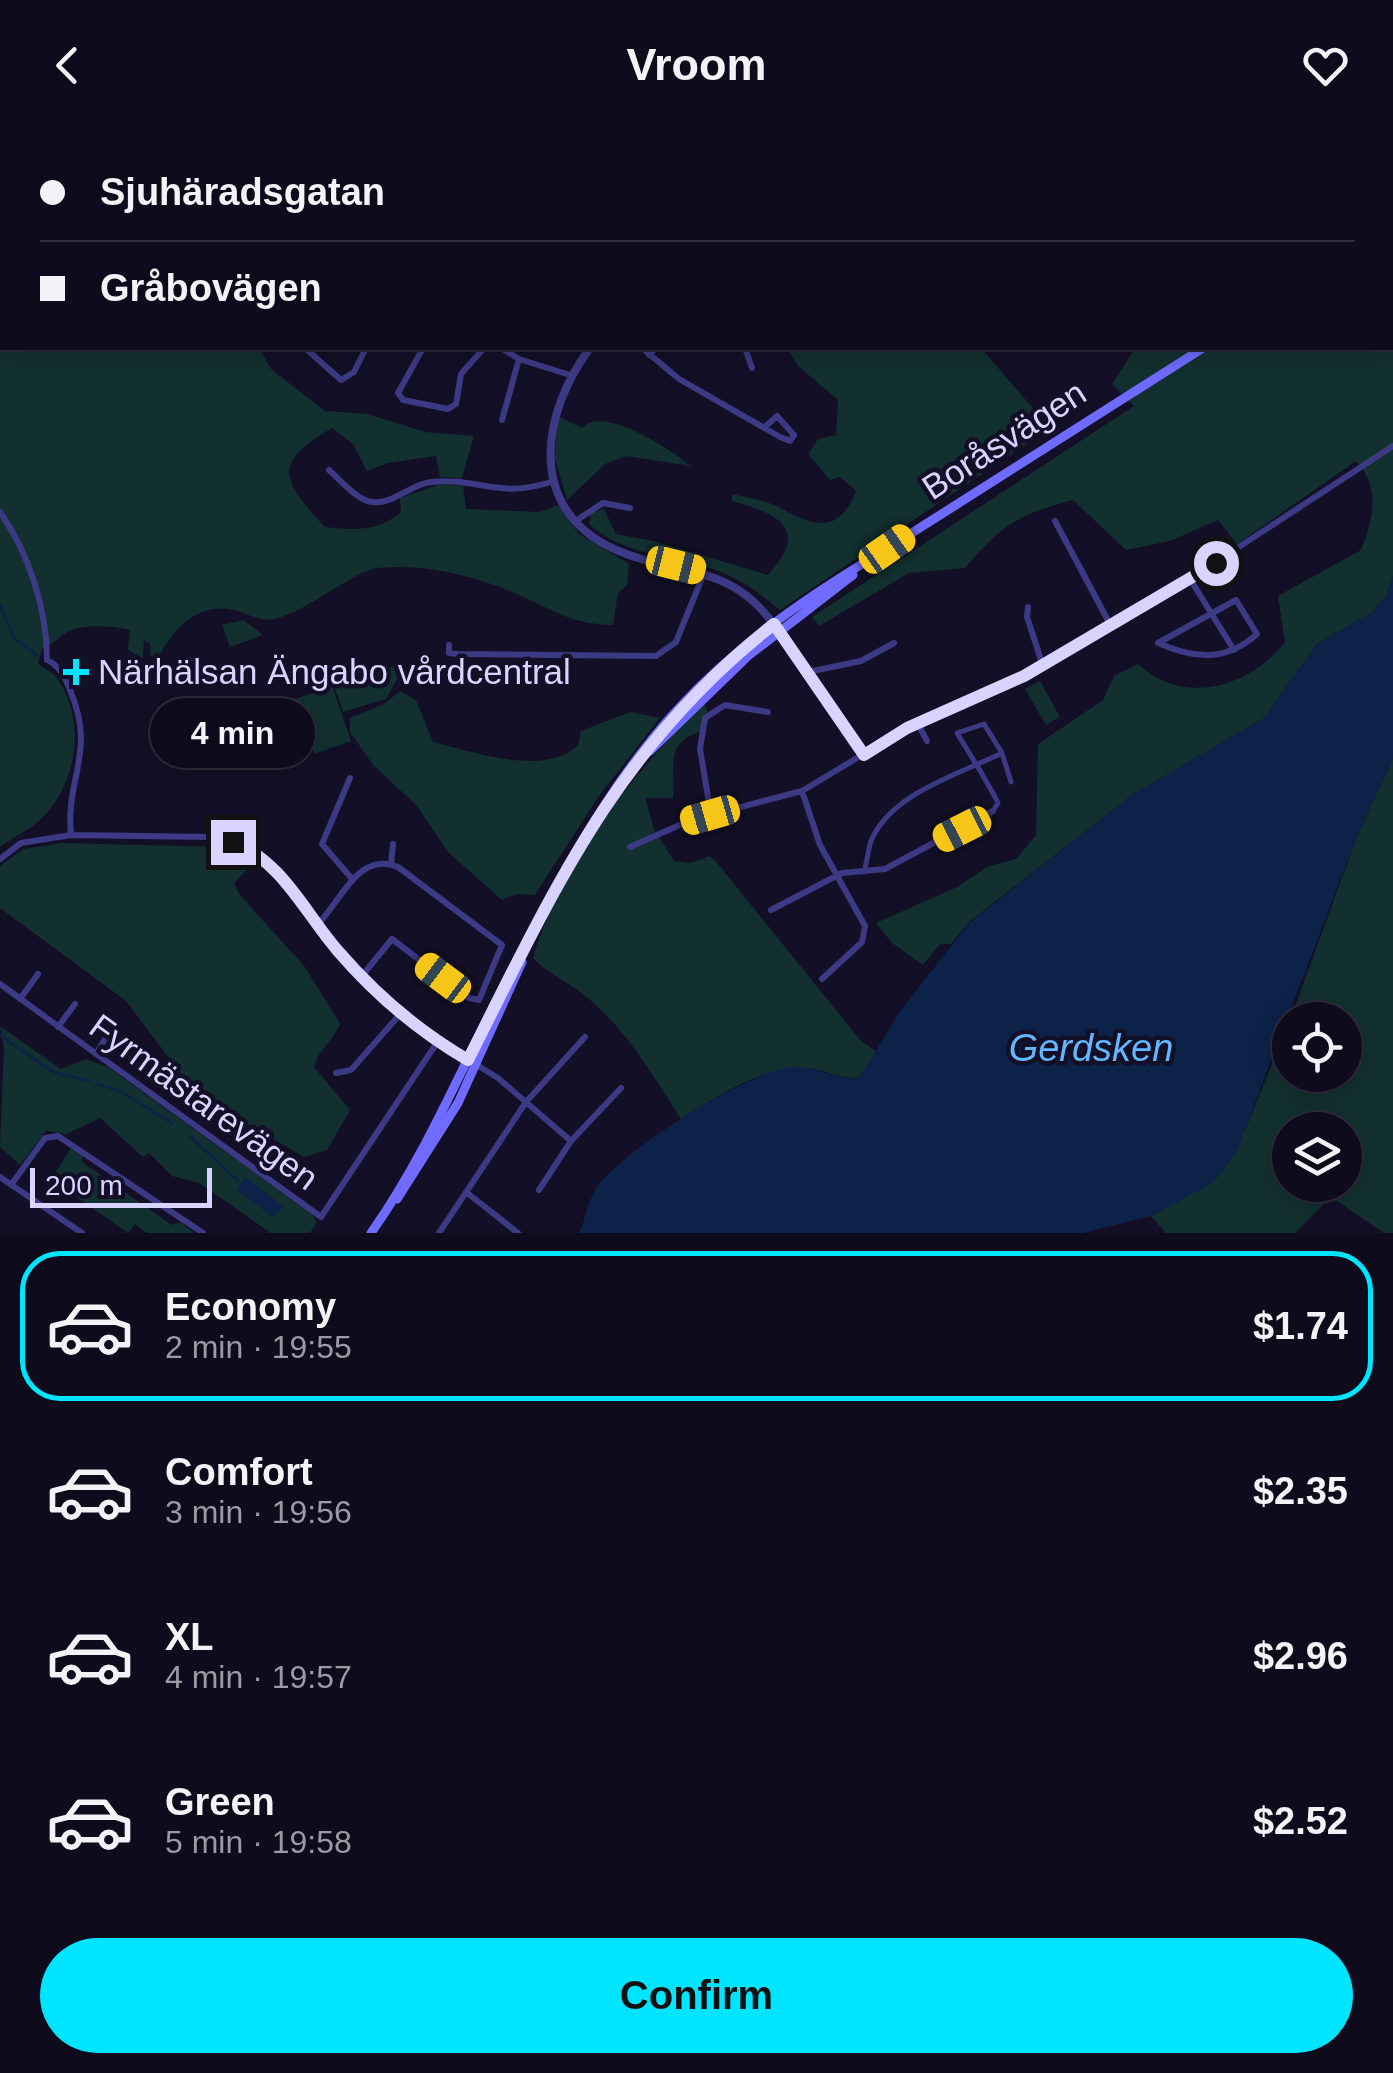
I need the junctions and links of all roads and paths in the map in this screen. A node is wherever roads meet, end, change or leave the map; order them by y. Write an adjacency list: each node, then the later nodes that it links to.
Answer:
1 (307, 350): 2 (street)
2 (365, 350)
3 (422, 350): 4 (street)
4 (482, 350)
5 (504, 350): 12 (street)
6 (589, 350): 14 (street)
7 (644, 350): 11 (street)
8 (653, 350): 11 (street)
9 (746, 350): 13 (street)
10 (1201, 350): 29 (main road, Boråsvägen)
11 (648, 354): 16 (street)
12 (519, 359): 14 (street); 15 (street)
13 (752, 368)
14 (570, 376): 19 (street)
15 (502, 420)
16 (766, 426)
17 (1390, 447): 25 (street)
18 (328, 470): 19 (street)
19 (554, 481): 22 (street)
20 (630, 508): 22 (street)
21 (0, 512): 46 (street)
22 (576, 520): 24 (street)
23 (1055, 521): 28 (street)
24 (704, 572): 29 (street); 31 (street)
25 (1190, 579): 27 (street); 28 (street)
26 (1028, 607): 33 (street)
27 (1210, 610): 32 (street); 32 (street); 32 (street)
28 (1110, 626): 33 (street)
29 (776, 628): 34 (street); 68 (main road, Boråsvägen)
30 (894, 643): 34 (street)
31 (450, 645)
32 (1234, 650)
33 (1043, 666): 36 (street)
34 (808, 672): 39 (street)
35 (768, 712): 45 (street)
36 (918, 724): 37 (street); 39 (street)
37 (927, 741)
38 (1002, 753): 40 (street); 40 (street); 42 (street)
39 (864, 755): 43 (street)
40 (976, 764): 44 (street); 51 (street)
41 (350, 778): 53 (street)
42 (1011, 782)
43 (802, 791): 45 (street); 52 (street)
44 (993, 811): 51 (street)
45 (710, 815): 48 (street)
46 (71, 834): 49 (street); 55 (street)
47 (393, 844): 50 (street)
48 (630, 847)
49 (0, 859)
50 (391, 864): 53 (street); 57 (street)
51 (863, 873): 52 (street)
52 (837, 875): 54 (street); 58 (street)
53 (353, 880): 55 (street)
54 (771, 910)
55 (317, 925): 57 (street)
56 (38, 974): 60 (street)
57 (362, 977): 62 (street)
58 (822, 979)
59 (0, 984): 60 (street, Fyrmästarevägen)
60 (20, 999): 63 (street, Fyrmästarevägen)
61 (75, 1004): 63 (street, Fyrmästarevägen)
62 (402, 1012): 66 (street); 69 (street)
63 (58, 1026): 67 (street, Fyrmästarevägen)
64 (111, 1029): 67 (street)
65 (584, 1037): 71 (street)
66 (438, 1041): 67 (street, Fyrmästarevägen); 68 (street)
67 (96, 1054)
68 (473, 1062): 71 (street); 79 (main road, Boråsvägen)
69 (336, 1073)
70 (620, 1088): 72 (street)
71 (526, 1102): 72 (street); 76 (street)
72 (571, 1141): 75 (street)
73 (0, 1177): 74 (street)
74 (11, 1185): 77 (street); 78 (street)
75 (540, 1190)
76 (466, 1192): 80 (street); 81 (street)
77 (82, 1233)
78 (204, 1233)
79 (371, 1233)
80 (439, 1233)
81 (518, 1233)

